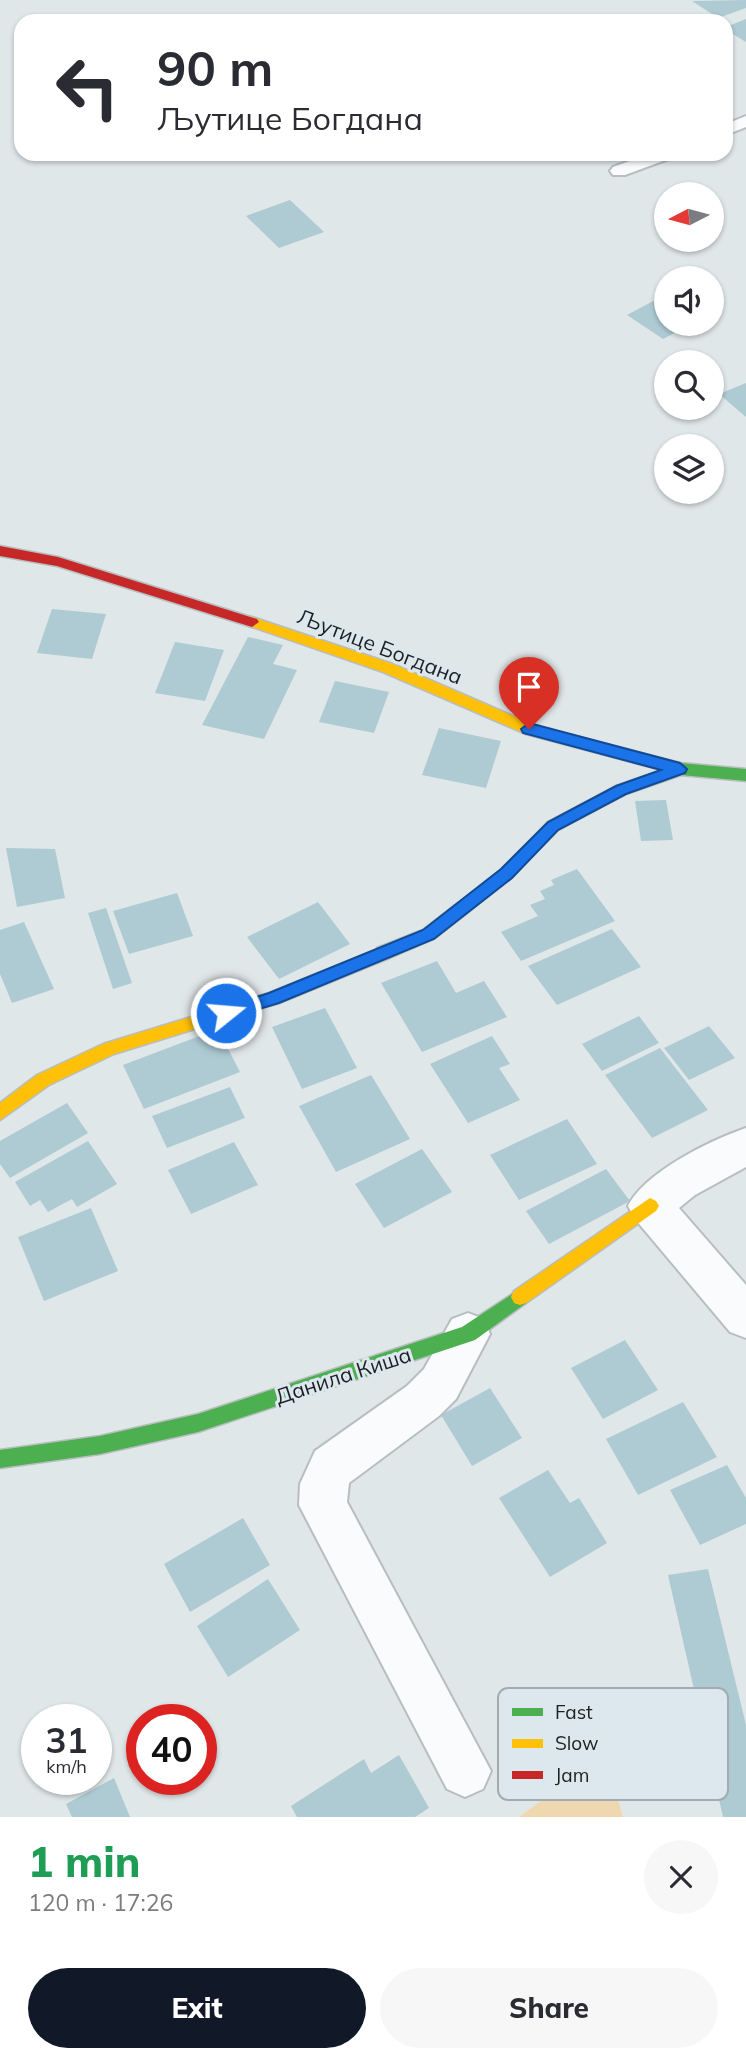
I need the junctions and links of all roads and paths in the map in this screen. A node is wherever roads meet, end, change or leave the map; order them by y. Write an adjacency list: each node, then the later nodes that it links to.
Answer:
1 (646, 161): 2 (lane)
2 (619, 171)
3 (0, 551): 4 (street, Љутице Богдана)
4 (680, 769): 5 (street, Љутице Богдана); 6 (street)
5 (746, 775)
6 (0, 1113)
7 (746, 1146): 8 (street, Данила Киша)
8 (650, 1206): 9 (street); 10 (street, Данила Киша)
9 (746, 1318)
10 (468, 1334): 11 (street, Данила Киша); 12 (street)
11 (0, 1459)
12 (465, 1771)

